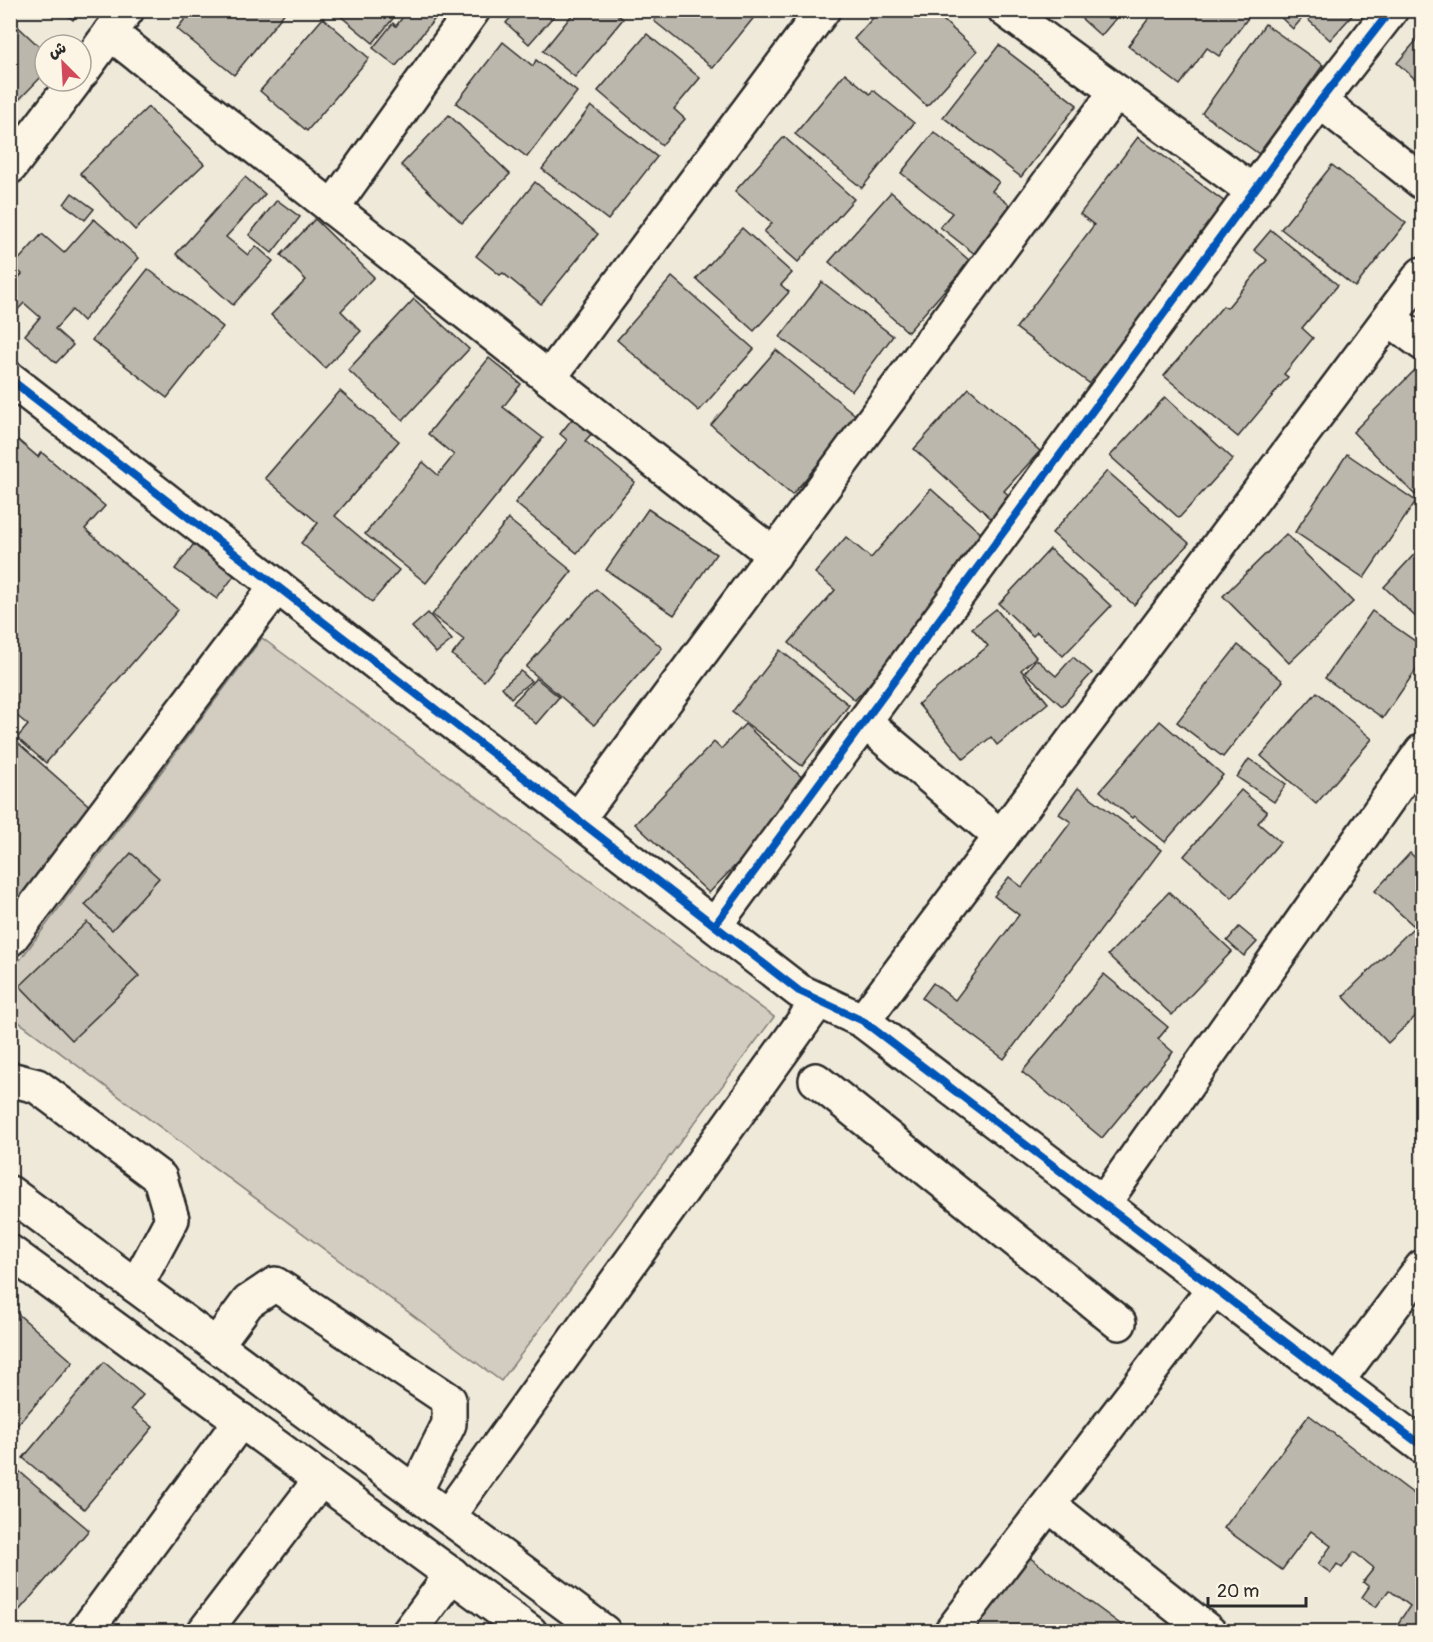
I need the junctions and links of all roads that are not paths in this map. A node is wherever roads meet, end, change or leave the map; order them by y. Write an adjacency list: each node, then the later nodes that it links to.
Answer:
1 (473, 10): 13 (street)
2 (823, 10): 18 (street)
3 (1005, 10): 7 (street)
4 (1391, 10): 9 (street)
5 (119, 22): 6 (street); 13 (street)
6 (93, 57)
7 (1116, 92): 12 (street); 19 (street)
8 (66, 93): 10 (street)
9 (1320, 101): 11 (street); 12 (street)
10 (10, 167)
11 (1422, 182)
12 (1254, 192): 21 (street)
13 (332, 208): 18 (street)
14 (1422, 274): 15 (street)
15 (1390, 318): 16 (street); 24 (street)
16 (1422, 343)
17 (10, 378): 20 (street)
18 (549, 378): 19 (street)
19 (774, 555): 23 (street)
20 (277, 586): 23 (street); 26 (street)
21 (865, 722): 24 (street); 25 (street)
22 (1422, 751): 32 (street)
23 (578, 819): 25 (street)
24 (1001, 837): 28 (street)
25 (715, 925): 27 (street)
26 (10, 939)
27 (819, 1000): 28 (street); 45 (street)
28 (863, 1021): 32 (street)
29 (10, 1079): 35 (street)
30 (816, 1080): 37 (street)
31 (10, 1193): 35 (street)
32 (1103, 1204): 36 (street)
33 (10, 1252): 40 (street)
34 (1422, 1267): 39 (street)
35 (136, 1286): 38 (street)
36 (1214, 1288): 39 (street); 44 (street)
37 (1119, 1323)
38 (216, 1345): 43 (street); 43 (street)
39 (1337, 1381): 41 (street)
40 (241, 1420): 42 (street); 47 (street)
41 (1422, 1446)
42 (321, 1479): 46 (street); 48 (street)
43 (415, 1492): 45 (street)
44 (1049, 1504): 52 (street); 53 (street)
45 (448, 1516): 51 (street)
46 (452, 1574): 49 (street); 50 (street)
47 (85, 1632)
48 (204, 1632)
49 (409, 1632)
50 (530, 1632)
51 (604, 1632)
52 (951, 1632)
53 (1209, 1632)

